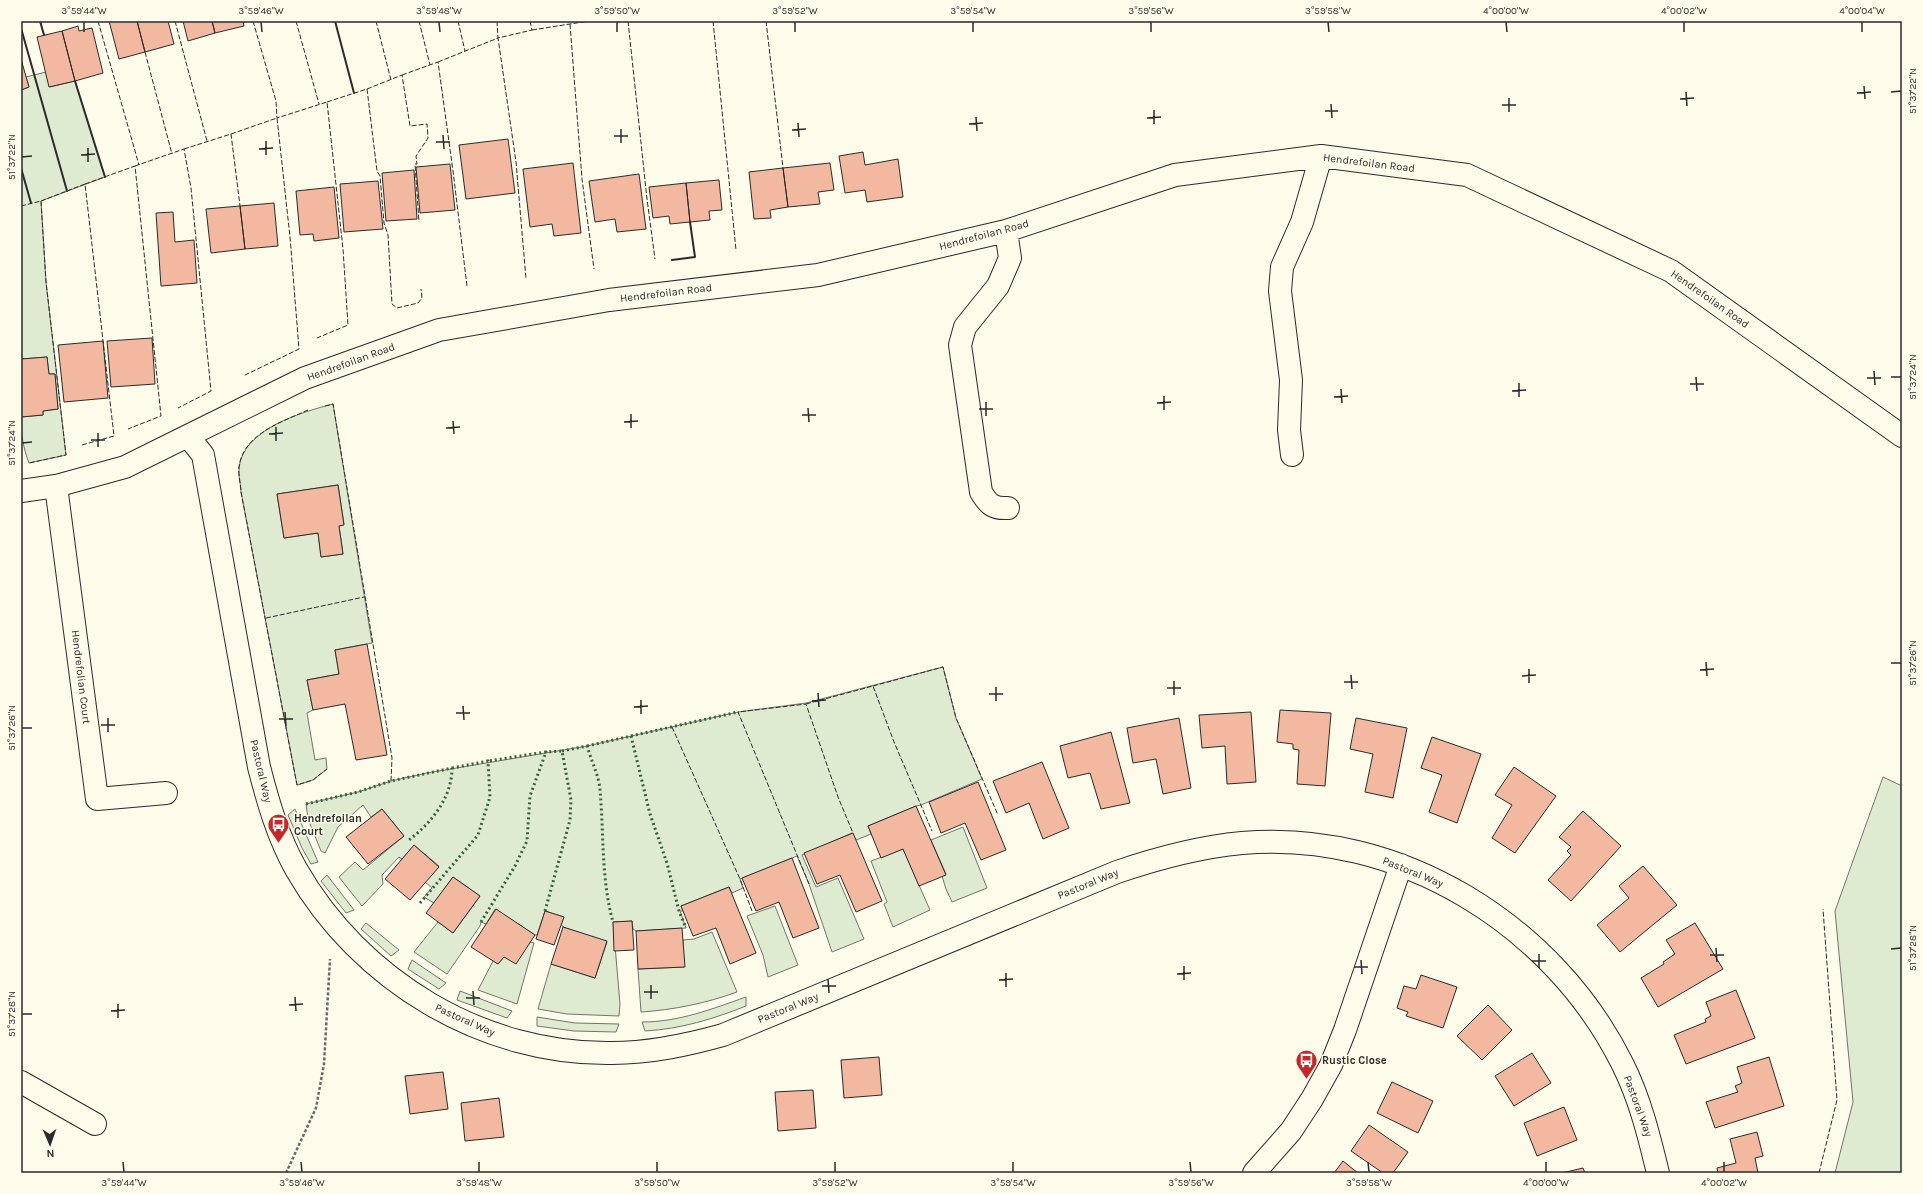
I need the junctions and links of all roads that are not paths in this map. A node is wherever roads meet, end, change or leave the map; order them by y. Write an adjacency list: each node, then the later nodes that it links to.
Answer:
1 (1321, 156): 2 (street, Hendrefoilan Road); 4 (street, Hendrefoilan Road); 5 (street)
2 (1006, 231): 3 (street, Hendrefoilan Road); 8 (street)
3 (188, 436): 6 (street, Hendrefoilan Road); 10 (street, Pastoral Way)
4 (1902, 436)
5 (1292, 455)
6 (56, 486): 7 (street, Hendrefoilan Road); 9 (street, Hendrefolian Court)
7 (21, 491)
8 (1008, 508)
9 (166, 793)
10 (1401, 865): 13 (street); 14 (street, Pastoral Way)
11 (21, 1082): 12 (street)
12 (95, 1124)
13 (1254, 1173)
14 (1658, 1173)

